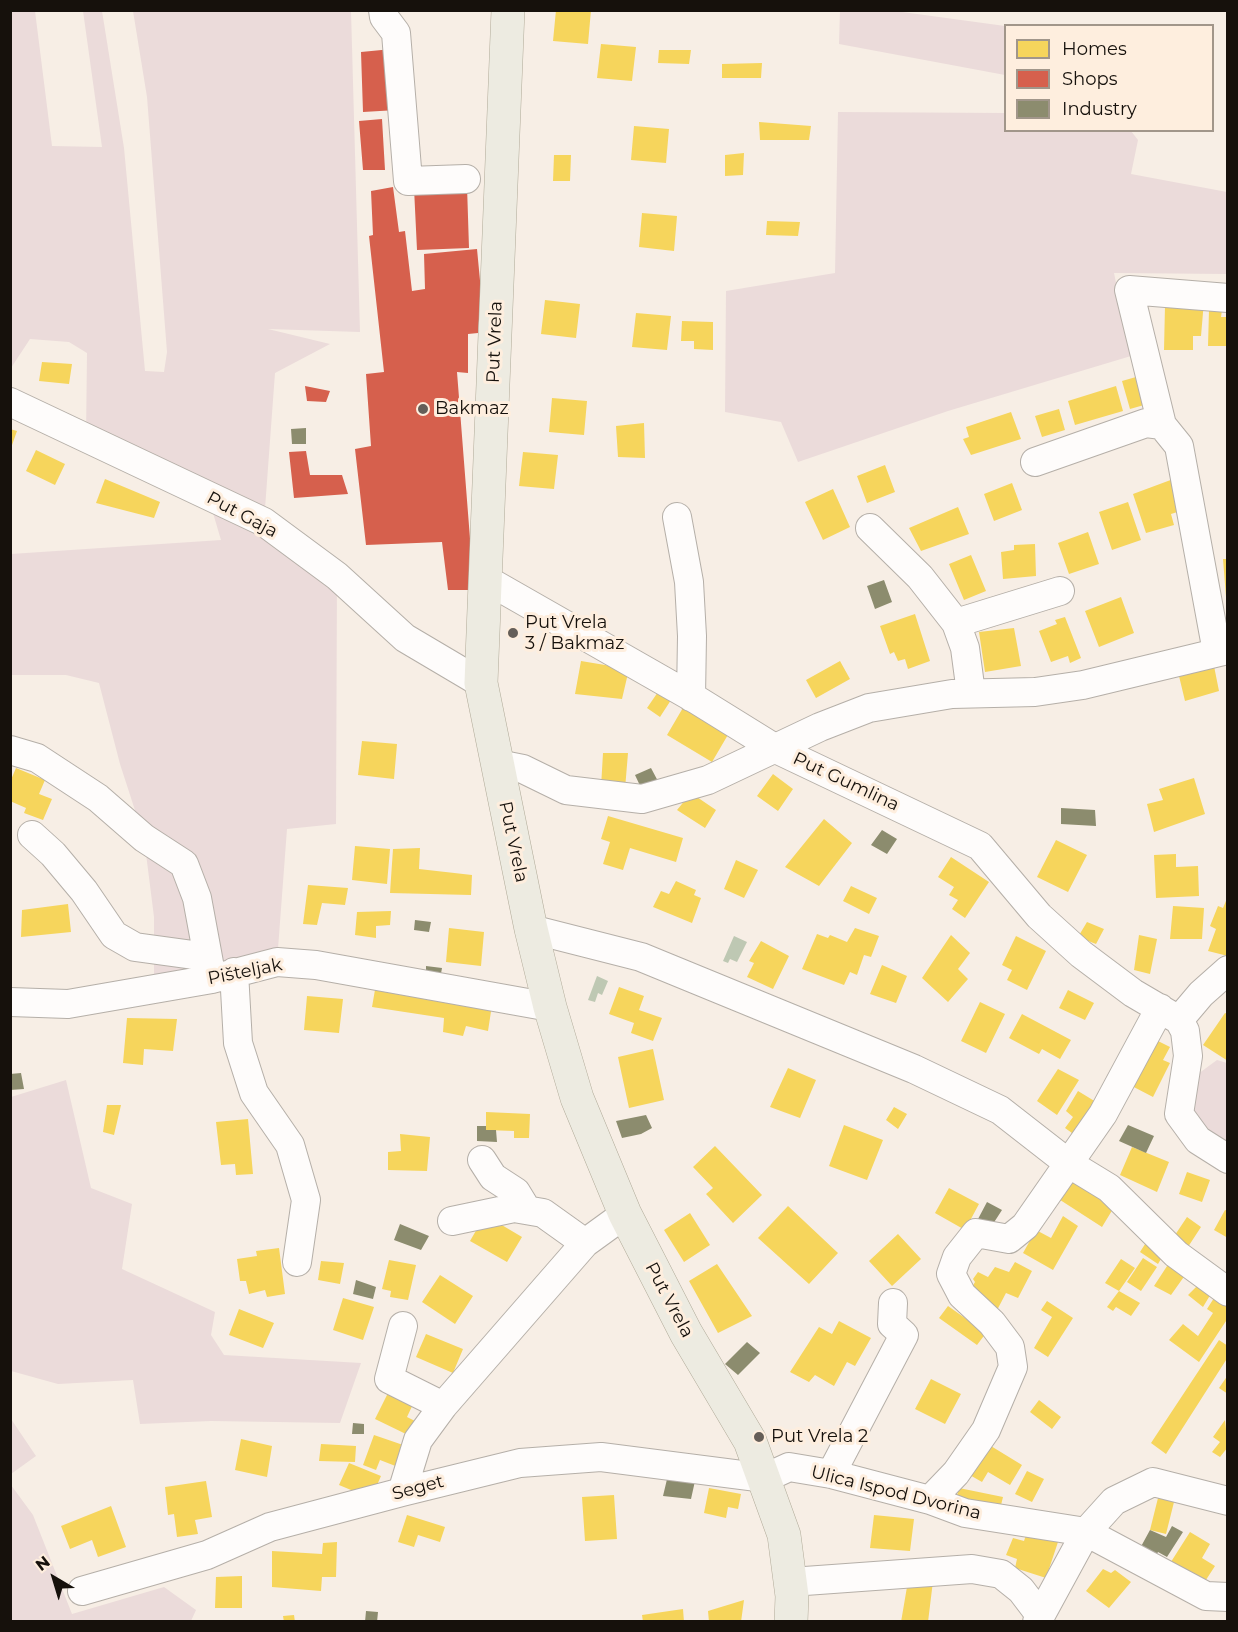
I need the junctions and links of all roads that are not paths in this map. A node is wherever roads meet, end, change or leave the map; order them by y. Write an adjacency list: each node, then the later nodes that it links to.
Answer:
1 (383, 10): 3 (street)
2 (508, 10): 10 (main road, Put Vrela)
3 (466, 179)
4 (1227, 298): 6 (street)
5 (10, 402): 14 (street, Put Gaja)
6 (1162, 424): 7 (street); 13 (street)
7 (1035, 462)
8 (677, 517): 16 (street)
9 (870, 528): 12 (street)
10 (485, 579): 14 (main road, Put Vrela); 16 (street, Put Gumlina)
11 (1060, 591): 12 (street)
12 (956, 623): 15 (street)
13 (1222, 651): 15 (street)
14 (481, 682): 19 (main road, Put Vrela)
15 (971, 693): 17 (street)
16 (690, 697): 17 (street, Put Gumlina)
17 (776, 749): 19 (street); 26 (street, Put Gumlina)
18 (10, 750): 22 (street)
19 (498, 764): 21 (main road, Put Vrela)
20 (32, 835): 22 (street)
21 (531, 928): 25 (main road, Put Vrela); 29 (street)
22 (218, 969): 24 (street, Pišteljak); 25 (street, Pišteljak); 34 (street)
23 (1227, 970): 26 (street)
24 (10, 1002)
25 (550, 1007): 31 (main road, Put Vrela)
26 (1169, 1014): 27 (street); 29 (street)
27 (1227, 1159)
28 (482, 1160): 30 (street)
29 (1068, 1163): 35 (street); 42 (street)
30 (527, 1210): 32 (street); 33 (street)
31 (624, 1214): 33 (street); 40 (main road, Put Vrela)
32 (452, 1221)
33 (585, 1244): 38 (street)
34 (297, 1262)
35 (1227, 1292)
36 (893, 1303): 39 (street)
37 (403, 1326): 38 (street)
38 (443, 1406): 41 (street)
39 (831, 1474): 40 (street, Ulica Ispod Dvorina); 42 (street, Ulica Ispod Dvorina)
40 (765, 1478): 41 (street, Seget); 45 (main road, Put Vrela)
41 (402, 1492): 46 (street, Seget)
42 (930, 1500): 44 (street, Ulica Ispod Dvorina)
43 (1227, 1501): 44 (street)
44 (1086, 1532): 47 (street, Ulica Ispod Dvorina); 48 (street)
45 (791, 1582): 48 (street); 49 (main road, Put Vrela)
46 (82, 1591)
47 (1227, 1597)
48 (1039, 1618)
49 (791, 1622)

